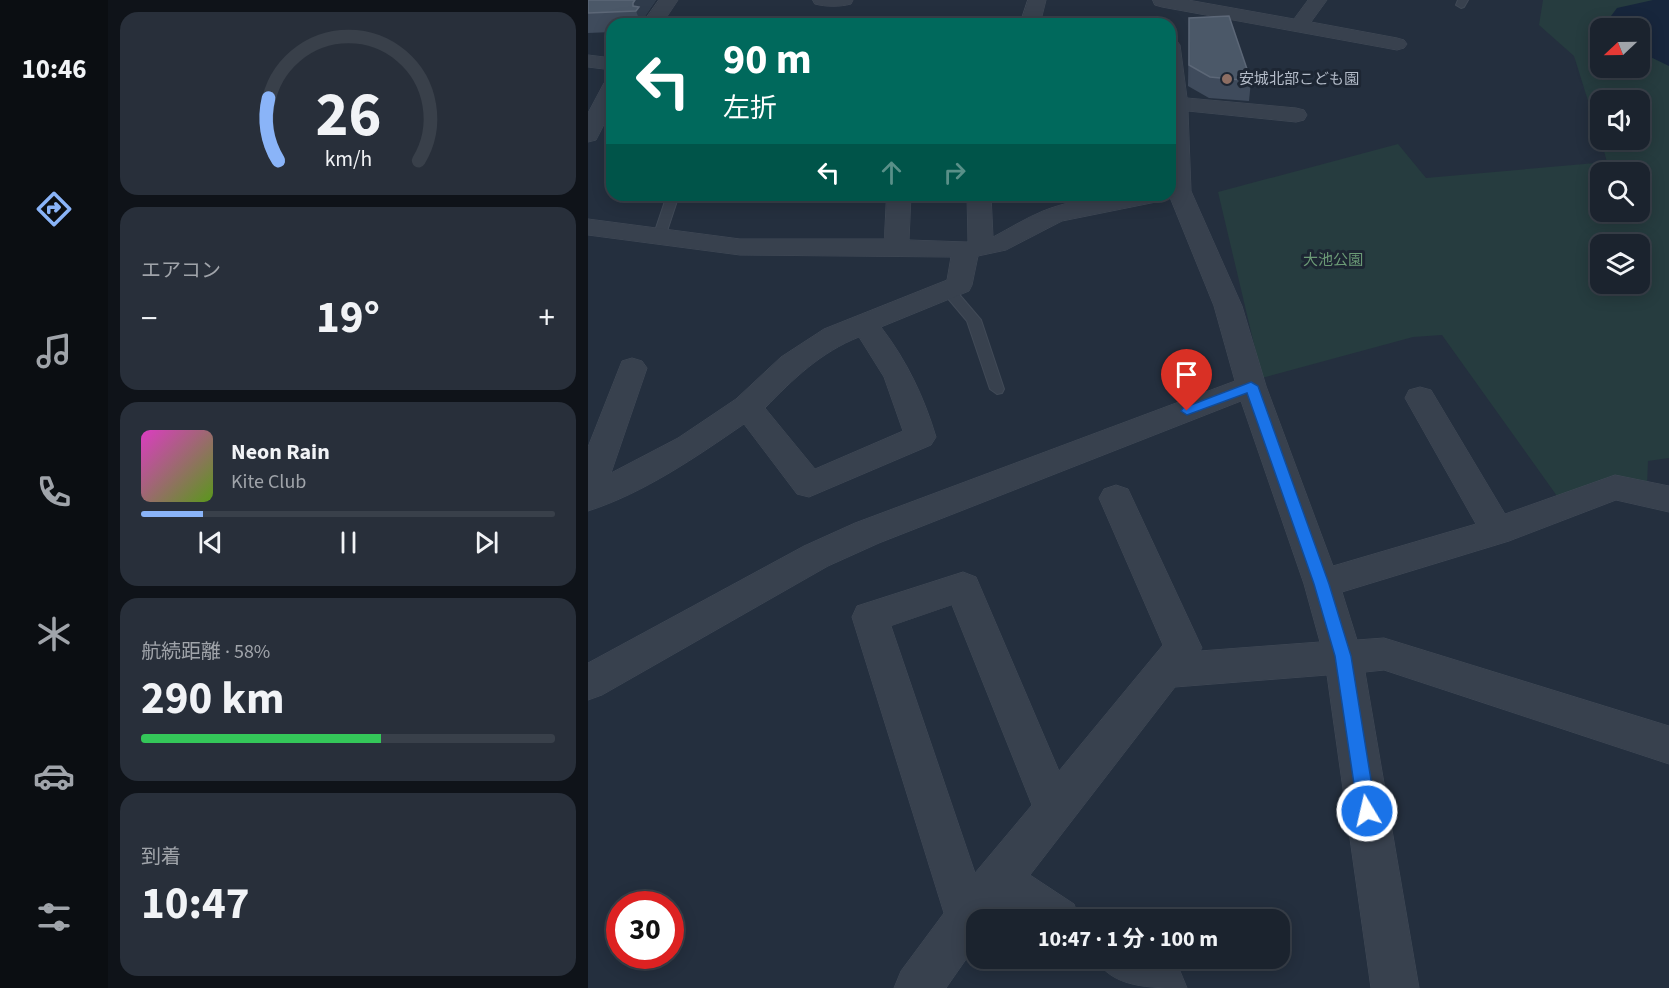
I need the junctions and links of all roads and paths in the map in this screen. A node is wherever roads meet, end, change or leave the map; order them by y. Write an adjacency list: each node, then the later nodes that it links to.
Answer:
1 (669, 0): 7 (street)
2 (822, 0): 3 (street)
3 (844, 0)
4 (1037, 0): 8 (street)
5 (1162, 0): 9 (street); 10 (street)
6 (1318, 0): 10 (street)
7 (656, 18)
8 (1032, 18)
9 (1165, 18)
10 (1299, 26): 11 (street)
11 (1397, 44)
12 (588, 61): 13 (street)
13 (606, 63)
14 (606, 100): 17 (street)
15 (1176, 103): 16 (street)
16 (1296, 115)
17 (588, 135)
18 (671, 201): 24 (lane)
19 (899, 201): 25 (street)
20 (978, 201): 26 (street)
21 (1127, 201): 26 (street)
22 (1172, 201): 30 (street)
23 (588, 227): 24 (street)
24 (659, 237): 25 (street)
25 (896, 247): 26 (street)
26 (973, 249): 27 (street)
27 (947, 290): 28 (street); 31 (lane)
28 (864, 324): 33 (street); 33 (street)
29 (632, 368): 34 (street)
30 (1251, 386): 39 (street); 42 (street)
31 (997, 389)
32 (1420, 398): 38 (street)
33 (747, 407): 35 (street)
34 (588, 492)
35 (588, 498)
36 (1116, 498): 41 (street)
37 (1669, 499): 38 (street)
38 (1497, 531): 39 (street)
39 (1322, 584): 40 (street)
40 (1343, 656): 41 (street); 43 (street); 53 (street)
41 (1164, 671): 44 (street)
42 (588, 683)
43 (1669, 745)
44 (1055, 811): 45 (street); 48 (street)
45 (999, 880): 46 (street); 47 (street)
46 (975, 909)
47 (1042, 909)
48 (966, 912)
49 (966, 921): 51 (street)
50 (1134, 969): 52 (street)
51 (918, 988)
52 (1163, 988)
53 (1395, 988)

